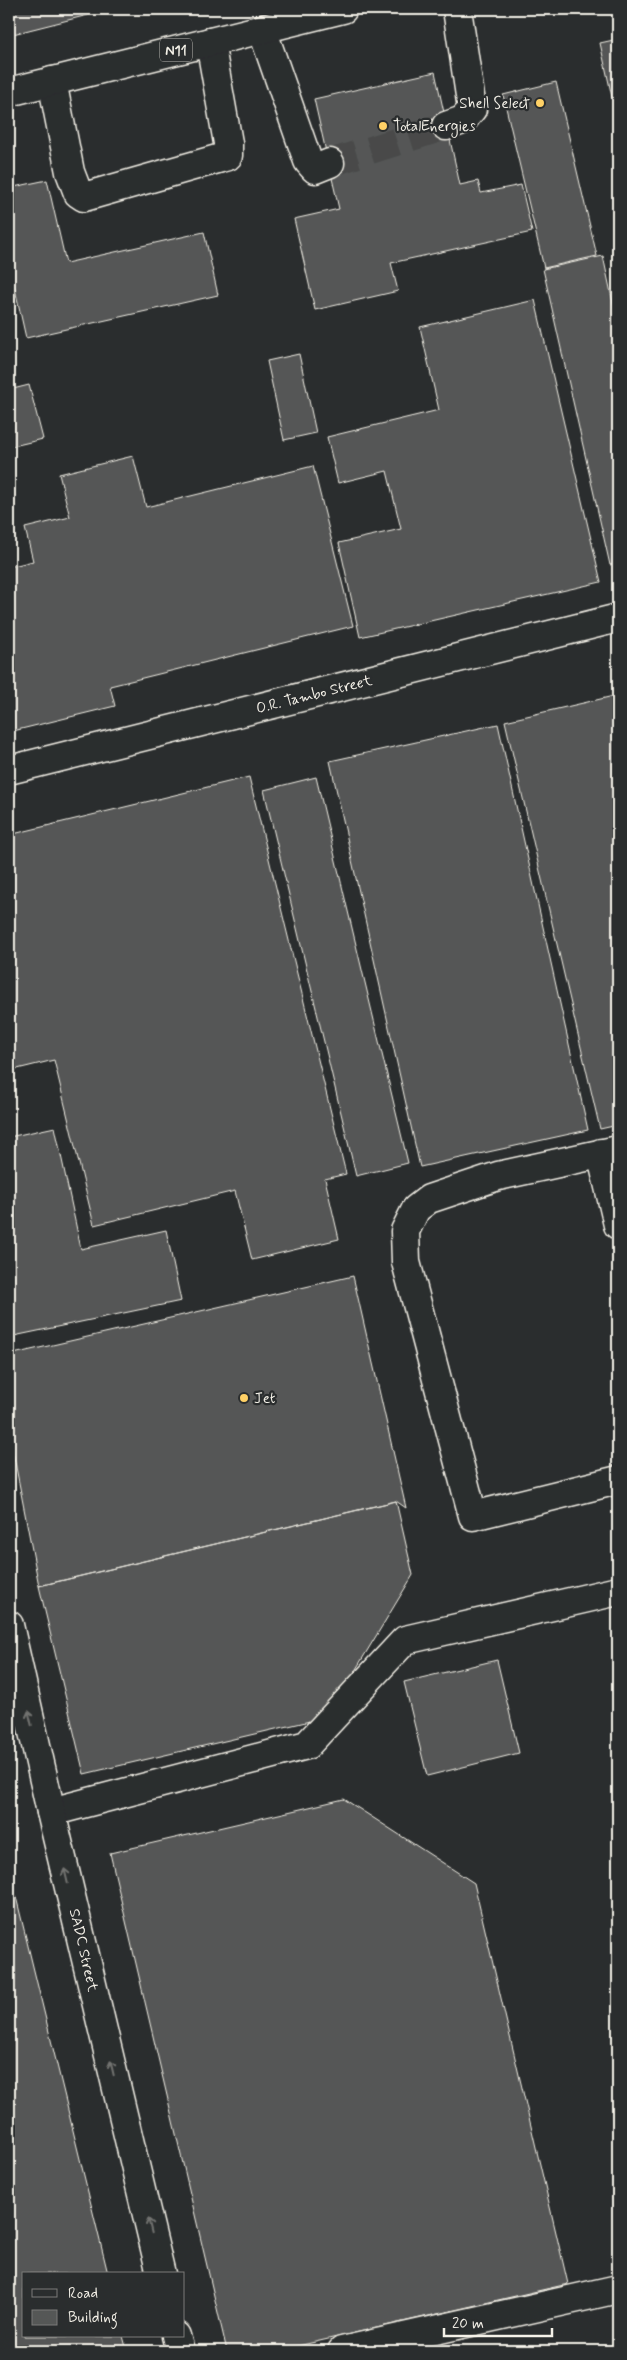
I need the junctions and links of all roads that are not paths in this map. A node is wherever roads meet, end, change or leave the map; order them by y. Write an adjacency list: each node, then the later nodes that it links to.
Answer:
1 (344, 9): 3 (main road, N11)
2 (457, 9): 7 (main road)
3 (262, 29): 4 (main road, N11); 8 (main road)
4 (210, 42): 5 (main road, N11); 5 (main road)
5 (52, 81): 6 (main road, N11)
6 (9, 92)
7 (446, 126)
8 (330, 164)
9 (618, 618): 10 (main road, O.R. Tambo Street)
10 (9, 770)
11 (610, 1152): 12 (main road); 13 (main road)
12 (618, 1225)
13 (618, 1480)
14 (618, 1591): 16 (main road)
15 (9, 1625): 16 (main road, SADC Street, one-way to 15)
16 (51, 1812): 17 (main road, SADC Street, one-way to 16)
17 (162, 2272)
18 (618, 2289): 21 (main road)
19 (177, 2338): 20 (main road)
20 (180, 2351)
21 (342, 2351)

